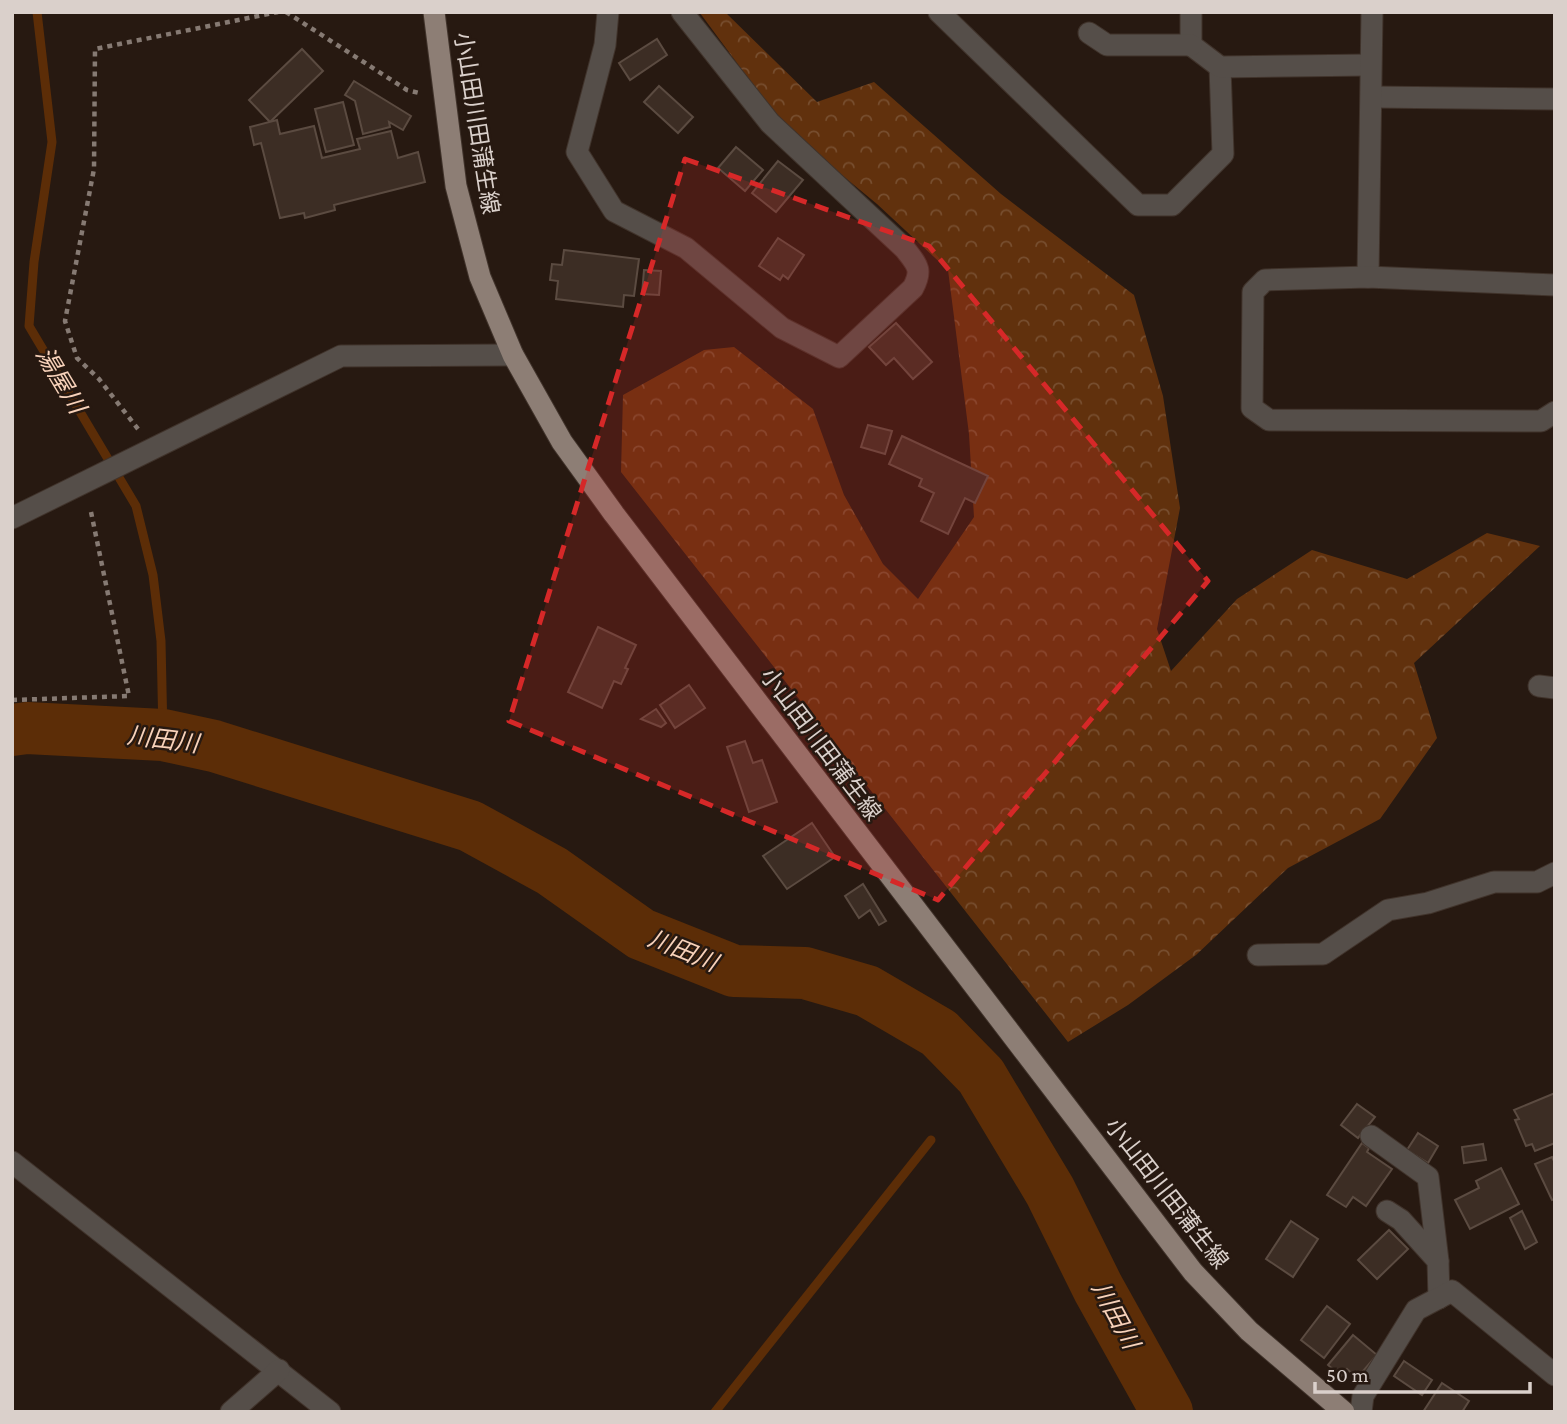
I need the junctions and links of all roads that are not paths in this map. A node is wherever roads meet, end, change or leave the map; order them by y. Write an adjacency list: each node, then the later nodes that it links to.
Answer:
1 (434, 12): 15 (main road, 小山田川田蒲生線)
2 (608, 12): 3 (street)
3 (682, 12)
4 (939, 12): 10 (street)
5 (1191, 12): 8 (street)
6 (1372, 12): 9 (street)
7 (1088, 33): 8 (street)
8 (1191, 45): 10 (street)
9 (1370, 65): 10 (street); 11 (street)
10 (1220, 67)
11 (1372, 97): 12 (street); 13 (street)
12 (1555, 99)
13 (1368, 277): 14 (street); 16 (street)
14 (1555, 285)
15 (513, 355): 17 (street); 29 (main road, 小山田川田蒲生線)
16 (1555, 412)
17 (12, 518)
18 (1555, 873): 19 (street)
19 (1258, 955)
20 (1371, 1136): 23 (street)
21 (12, 1162): 25 (street)
22 (1387, 1211): 23 (street)
23 (1438, 1261): 24 (street)
24 (1439, 1298): 26 (street); 30 (street)
25 (279, 1370): 27 (street); 28 (street)
26 (1555, 1375)
27 (231, 1412)
28 (330, 1412)
29 (1344, 1412)
30 (1361, 1412)

